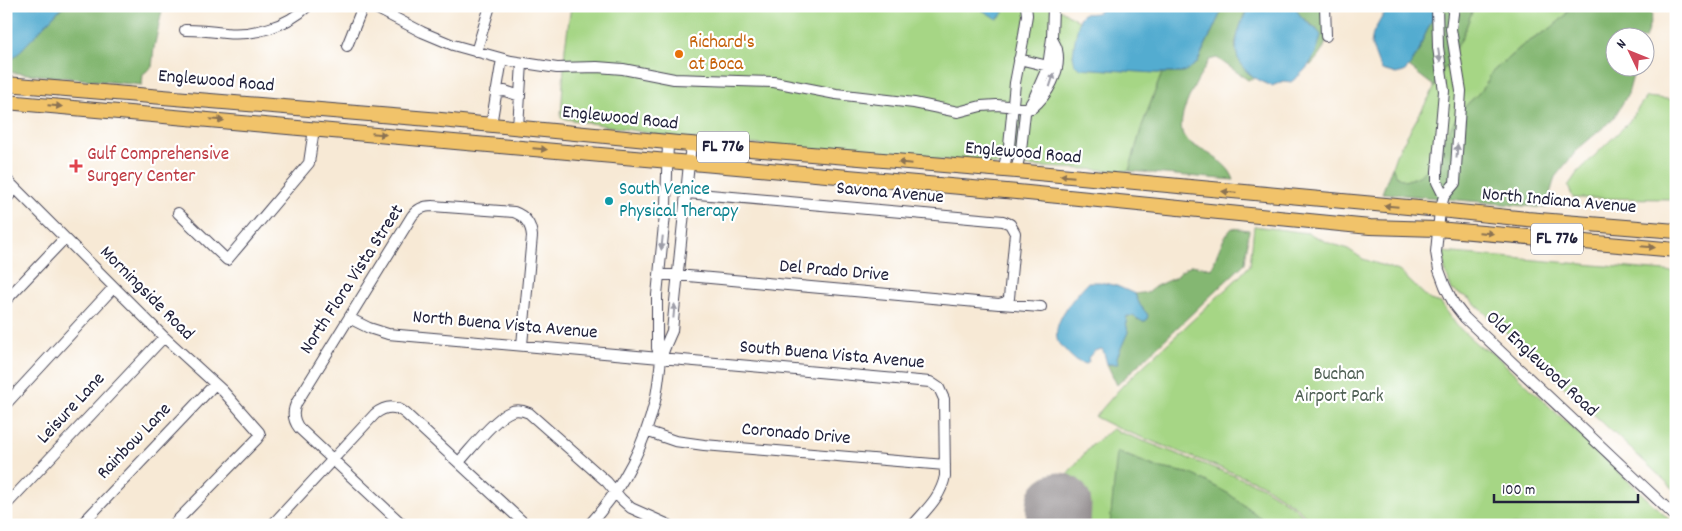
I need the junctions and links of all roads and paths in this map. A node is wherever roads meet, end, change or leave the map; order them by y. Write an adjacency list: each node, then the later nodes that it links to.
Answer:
1 (308, 6): 9 (street)
2 (371, 6): 12 (street); 13 (street)
3 (490, 6): 13 (street)
4 (1026, 6): 15 (street)
5 (1053, 6): 11 (street)
6 (1325, 6): 10 (street)
7 (1437, 6): 37 (street, one-way to 37)
8 (1454, 6): 37 (street, Old Englewood Road, one-way to 8)
9 (186, 30)
10 (1326, 36)
11 (1052, 38): 17 (street); 23 (street, one-way to 11)
12 (347, 46)
13 (476, 52): 14 (street)
14 (502, 59): 16 (street); 19 (street)
15 (1019, 60): 17 (street); 22 (street)
16 (522, 63): 20 (street); 22 (street)
17 (1048, 66): 23 (street)
18 (6, 84): 24 (main road, Englewood Road / FL 776)
19 (496, 92): 20 (street); 24 (street)
20 (520, 96): 25 (street)
21 (6, 102): 26 (main road, Englewood Road / FL 776, one-way to 26)
22 (1012, 106): 23 (street); 32 (street)
23 (1027, 111): 32 (street)
24 (491, 125): 25 (main road, Englewood Road / FL 776)
25 (511, 127): 27 (main road, Englewood Road / FL 776); 29 (main road)
26 (314, 129): 29 (main road, Englewood Road / FL 776, one-way to 29); 40 (street)
27 (668, 142): 28 (main road, Englewood Road / FL 776); 30 (street)
28 (691, 144): 31 (street); 32 (main road, Englewood Road / FL 776, one-way to 28)
29 (504, 146): 30 (main road, Englewood Road / FL 776, one-way to 30)
30 (667, 161): 31 (main road, Englewood Road / FL 776); 45 (street, one-way to 45)
31 (690, 163): 34 (main road, Englewood Road / FL 776); 36 (street)
32 (1009, 171): 34 (main road); 39 (main road, Englewood Road / FL 776, one-way to 32)
33 (6, 179): 35 (street, Morningside Road)
34 (909, 182): 41 (main road, Englewood Road / FL 776)
35 (15, 189): 38 (street); 43 (street, Morningside Road)
36 (687, 193): 46 (street); 49 (street, Savona Avenue)
37 (1444, 196): 39 (street, Old Englewood Road)
38 (6, 198)
39 (1440, 210): 41 (street, Old Englewood Road); 42 (main road, North Indiana Avenue / FL 776)
40 (178, 213)
41 (1438, 229): 44 (main road, North Indiana Avenue / FL 776, one-way to 44); 63 (street, Old Englewood Road)
42 (1676, 231)
43 (65, 238): 47 (street, Morningside Road); 48 (street)
44 (1676, 250)
45 (659, 275): 46 (street, Del Prado Drive); 54 (street)
46 (677, 275): 49 (street, Del Prado Drive); 54 (street, one-way to 46)
47 (114, 287): 52 (street, Morningside Road); 56 (street)
48 (6, 300)
49 (1002, 303): 50 (street, Del Prado Drive)
50 (1041, 307)
51 (349, 318): 53 (street, North Buena Vista Avenue); 53 (street, North Flora Vista Street); 58 (street, North Flora Vista Street)
52 (164, 337): 55 (street, Morningside Road); 62 (street, Leisure Lane)
53 (522, 345): 54 (street, North Buena Vista Avenue)
54 (661, 358): 57 (street); 60 (street, South Buena Vista Avenue)
55 (215, 384): 65 (street, Rainbow Lane); 66 (street, Morningside Road)
56 (6, 404)
57 (646, 431): 60 (street, Coronado Drive); 61 (street)
58 (333, 460): 59 (street); 64 (street); 67 (street, North Flora Vista Street)
59 (459, 462): 61 (street); 68 (street)
60 (945, 465): 71 (street, South Buena Vista Avenue)
61 (615, 492): 69 (street); 70 (street)
62 (6, 505)
63 (1676, 517)
64 (276, 523)
65 (81, 525)
66 (173, 525)
67 (403, 525)
68 (526, 525)
69 (589, 525)
70 (669, 525)
71 (913, 525)

